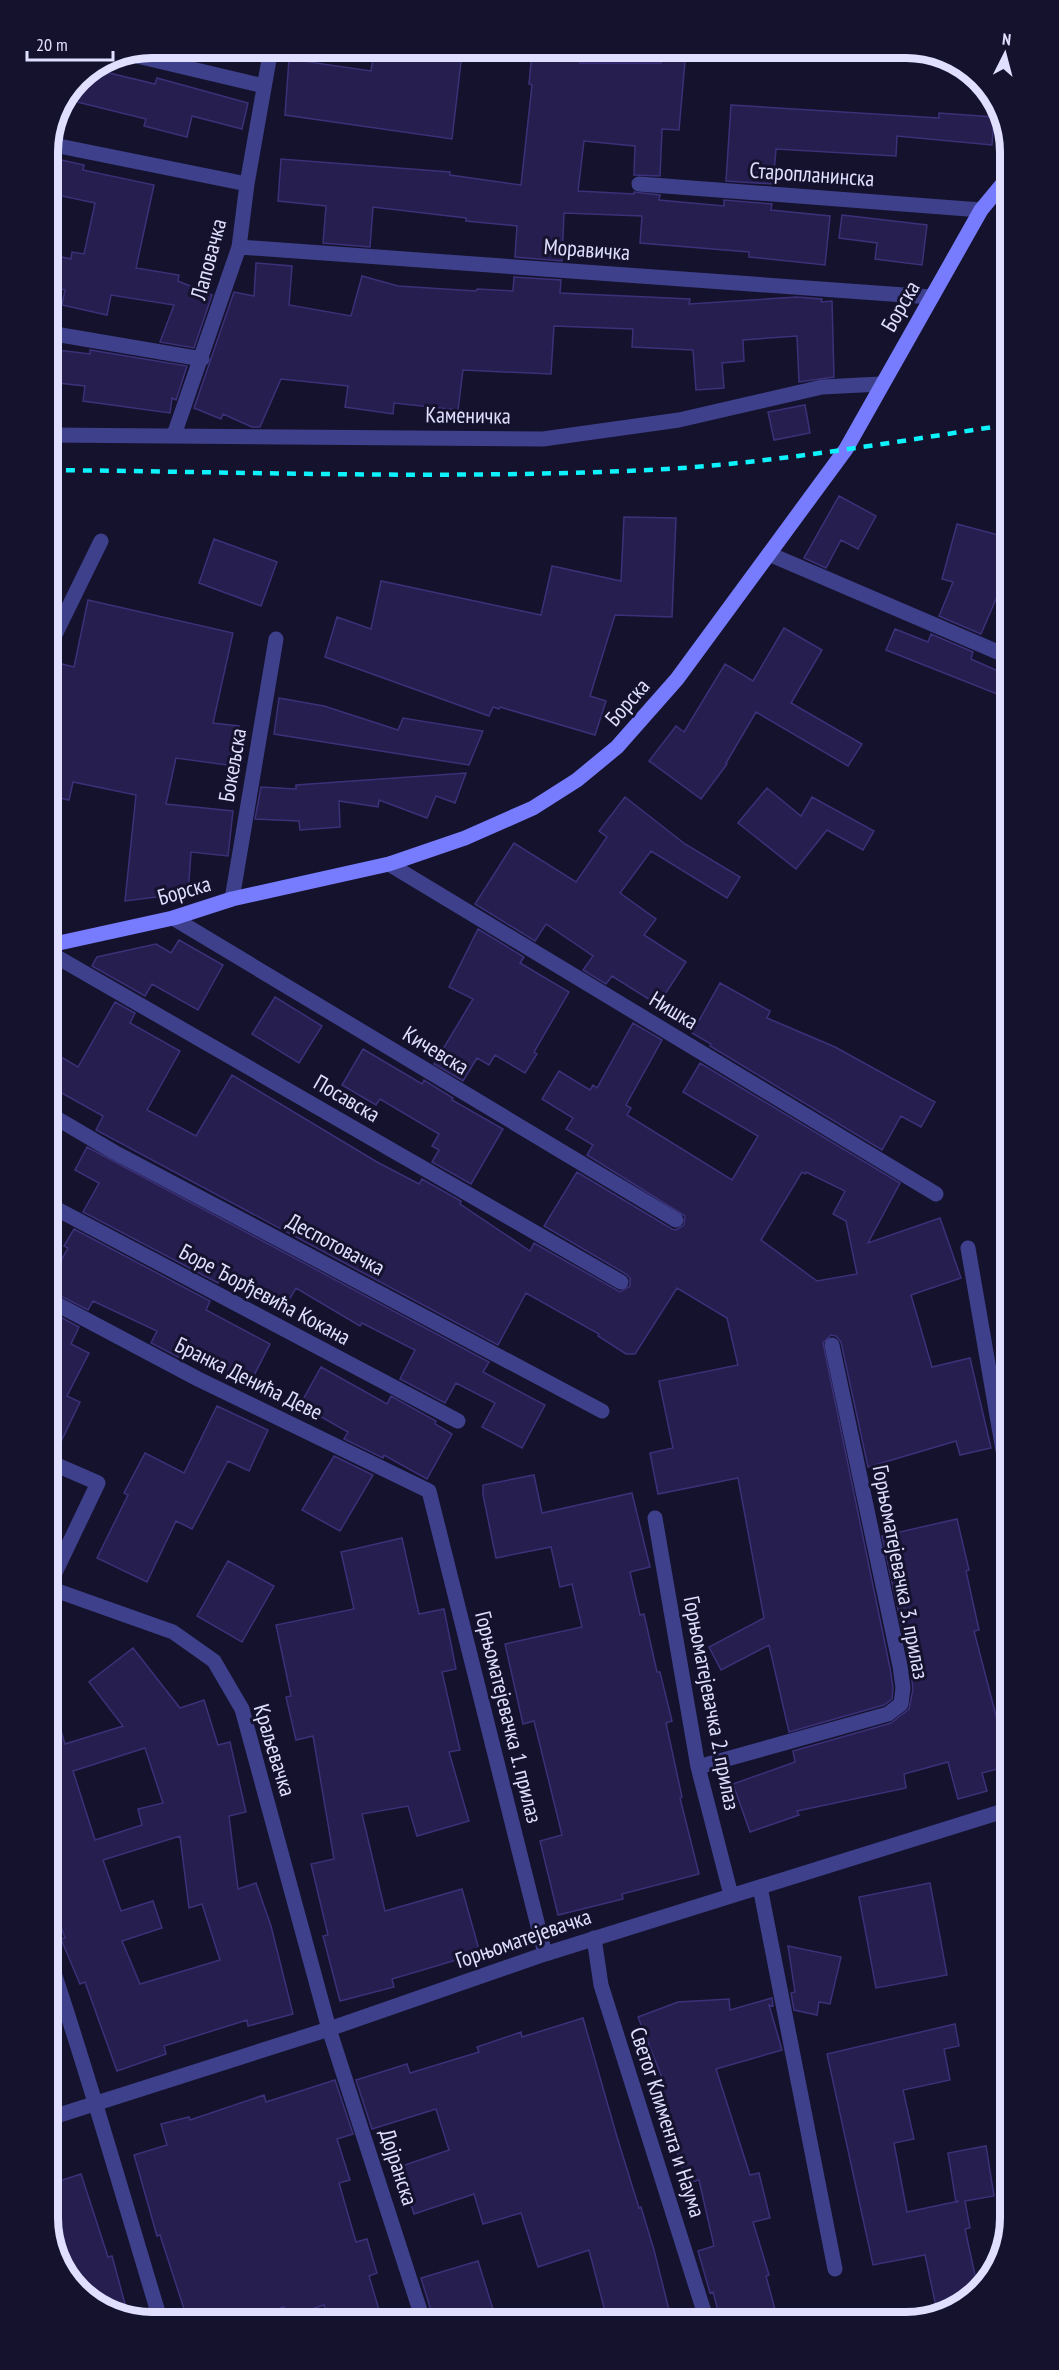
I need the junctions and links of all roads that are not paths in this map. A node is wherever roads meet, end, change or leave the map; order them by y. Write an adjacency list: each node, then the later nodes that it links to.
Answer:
1 (150, 59): 3 (street)
2 (269, 59): 3 (street, Лаповачка)
3 (264, 86): 5 (street, Лаповачка)
4 (59, 146): 5 (street)
5 (247, 184): 9 (street, Лаповачка)
6 (639, 184): 8 (street, Старопланинска)
7 (1000, 187): 8 (street, Борска)
8 (981, 210): 10 (street, Борска)
9 (239, 247): 10 (street, Моравичка); 12 (street, Лаповачка)
10 (932, 297): 13 (street, Борска)
11 (59, 335): 12 (street)
12 (202, 358): 15 (street, Лаповачка)
13 (882, 384): 15 (street, Каменичка); 17 (street, Борска)
14 (59, 435): 15 (street, Каменичка)
15 (174, 435)
16 (101, 542): 18 (street)
17 (769, 555): 20 (street); 21 (street, Борска)
18 (59, 627)
19 (276, 639): 22 (street, Бокељска)
20 (1000, 653)
21 (389, 864): 22 (street, Борска); 27 (street, Нишка)
22 (232, 899): 23 (street, Борска)
23 (173, 918): 24 (street, Борска); 29 (street, Кичевска)
24 (59, 943)
25 (59, 958): 31 (street, Посавска)
26 (59, 1120): 34 (street, Деспотовачка)
27 (936, 1194)
28 (59, 1210): 35 (street, Боре Ђорђевића Кокана)
29 (676, 1220)
30 (968, 1248): 36 (street)
31 (621, 1282)
32 (59, 1305): 38 (street, Бранка Денића Деве)
33 (832, 1345): 42 (street, Горњоматејевачка 3. прилаз)
34 (602, 1411)
35 (458, 1421)
36 (1000, 1433)
37 (59, 1466): 40 (street)
38 (429, 1491): 47 (street, Горњоматејевачка 1. прилаз)
39 (655, 1518): 42 (street, Горњоматејевачка 2. прилаз)
40 (59, 1564)
41 (59, 1591): 49 (street, Краљевачка)
42 (698, 1767): 45 (street, Горњоматејевачка 2. прилаз)
43 (1000, 1812): 44 (street, Горњоматејевачка)
44 (760, 1887): 45 (street, Горњоматејевачка); 52 (street)
45 (731, 1895): 46 (street, Горњоматејевачка)
46 (594, 1938): 47 (street, Горњоматејевачка); 55 (street, Светог Климента и Наума)
47 (545, 1954): 49 (street, Горњоматејевачка)
48 (59, 1988): 50 (street)
49 (330, 2029): 50 (street, Горњоматејевачка); 54 (street, Дојранска)
50 (95, 2104): 51 (street, Горњоматејевачка); 53 (street)
51 (59, 2115)
52 (835, 2269)
53 (158, 2311)
54 (420, 2311)
55 (704, 2312)

